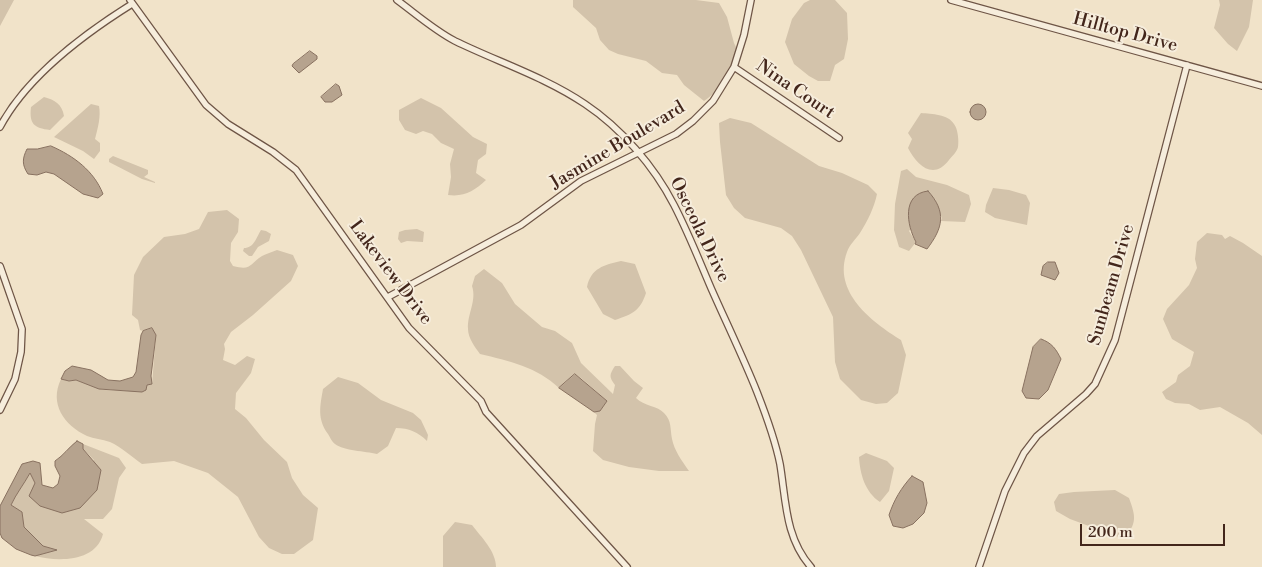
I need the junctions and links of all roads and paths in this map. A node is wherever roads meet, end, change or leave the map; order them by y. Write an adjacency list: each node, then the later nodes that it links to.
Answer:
1 (397, 0): 10 (street, Osceola Drive)
2 (751, 0): 6 (street, Jasmine Boulevard)
3 (951, 0): 5 (street, Hilltop Drive)
4 (131, 2): 8 (street); 12 (street, Lakeview Drive)
5 (1187, 66): 7 (street, Hilltop Drive); 16 (street, Sunbeam Drive)
6 (734, 67): 9 (street, Nina Court); 10 (street, Jasmine Boulevard)
7 (1262, 86)
8 (0, 127)
9 (839, 138)
10 (638, 151): 12 (street, Jasmine Boulevard); 15 (street, Osceola Drive)
11 (0, 268): 13 (street)
12 (388, 297): 14 (street, Lakeview Drive)
13 (0, 410)
14 (627, 567)
15 (811, 567)
16 (979, 567)

